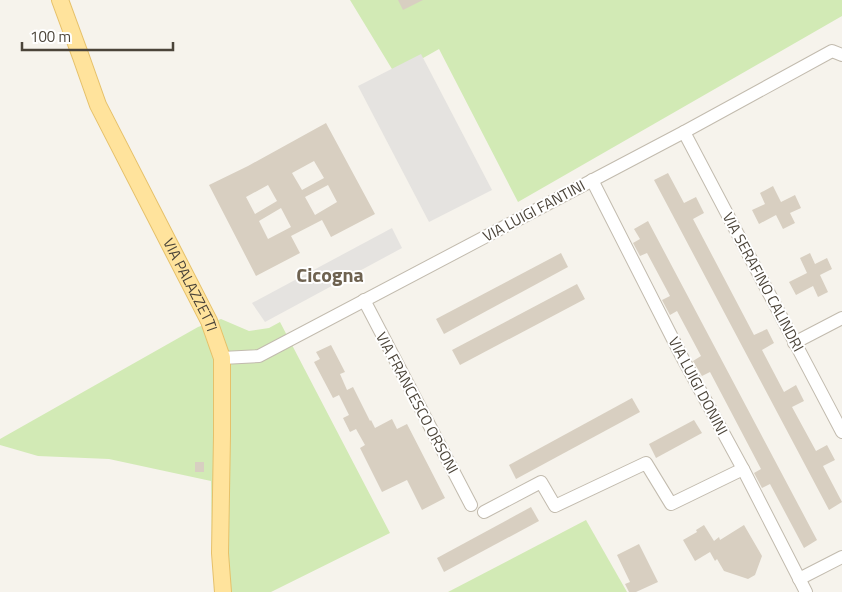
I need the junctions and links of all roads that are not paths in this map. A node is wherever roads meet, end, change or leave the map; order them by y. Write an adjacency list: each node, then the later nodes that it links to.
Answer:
1 (60, 0): 8 (main road, VIA PALAZZETTI)
2 (842, 55): 3 (street, VIA LUIGI FANTINI)
3 (684, 132): 4 (street, VIA LUIGI FANTINI); 7 (street, VIA SERAFINO CALINDRI)
4 (592, 180): 5 (street, VIA LUIGI FANTINI); 10 (street, VIA LUIGI DONINI)
5 (364, 300): 8 (street, VIA LUIGI FANTINI); 11 (street, VIA FRANCESCO ORSONI)
6 (842, 318): 7 (street)
7 (794, 344): 9 (street, VIA SERAFINO CALINDRI)
8 (222, 358): 15 (main road, VIA PALAZZETTI)
9 (842, 432)
10 (743, 469): 12 (street); 14 (street, VIA LUIGI DONINI)
11 (471, 505)
12 (484, 512)
13 (842, 557): 14 (street)
14 (799, 579): 16 (street, VIA LUIGI DONINI)
15 (223, 592)
16 (806, 592)

